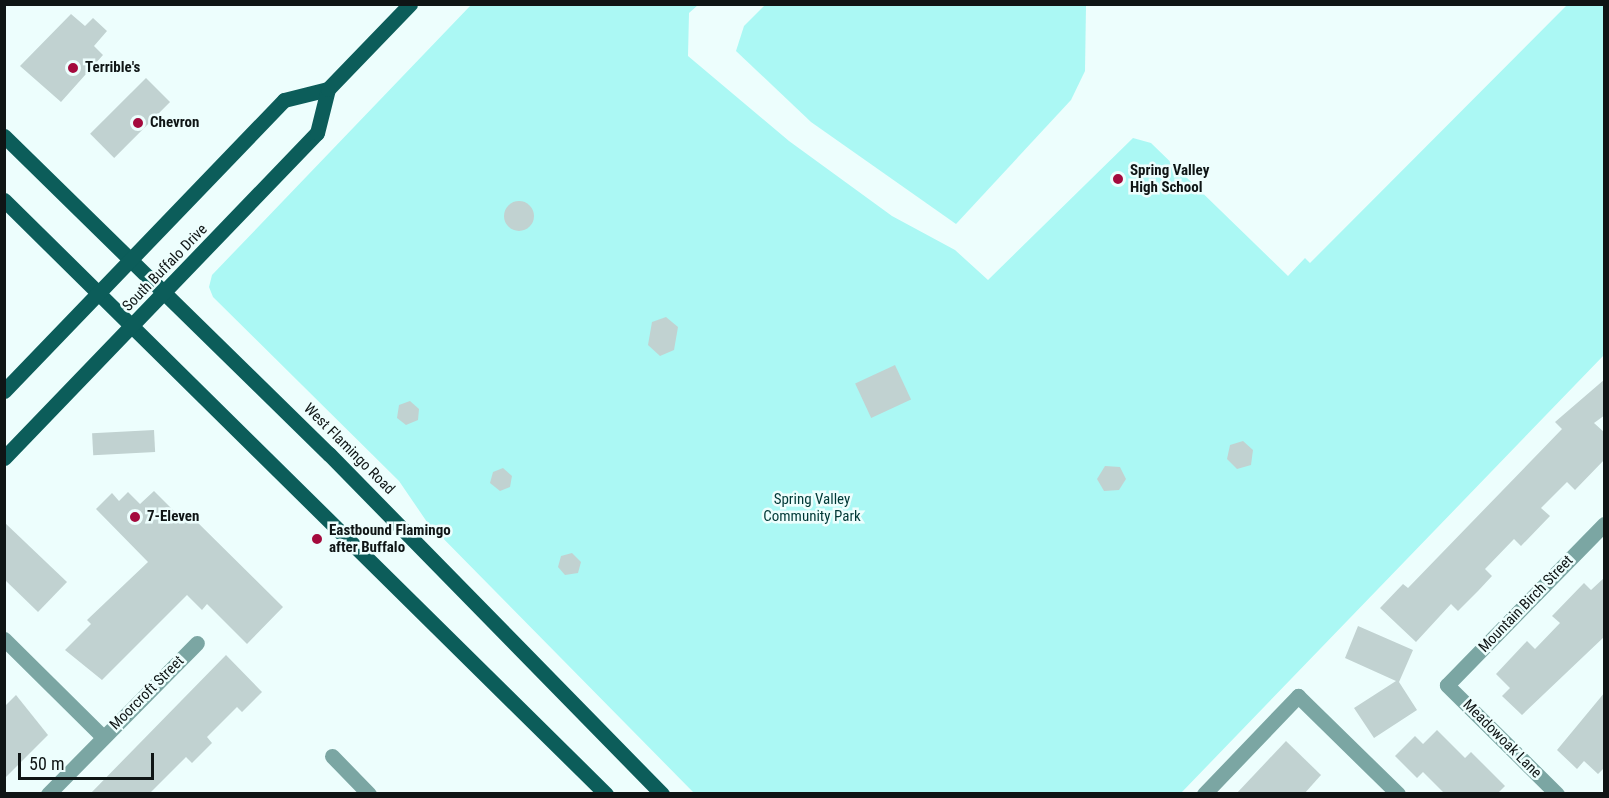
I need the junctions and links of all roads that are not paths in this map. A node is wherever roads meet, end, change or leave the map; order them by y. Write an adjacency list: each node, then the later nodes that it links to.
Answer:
1 (410, 4): 2 (main road, South Buffalo Drive)
2 (328, 89): 5 (main road, South Buffalo Drive); 6 (main road, South Buffalo Drive)
3 (4, 136): 5 (main road, West Flamingo Road)
4 (4, 200): 7 (main road)
5 (133, 260): 6 (main road, West Flamingo Road); 7 (main road, South Buffalo Drive)
6 (167, 292): 8 (main road, South Buffalo Drive); 20 (main road, West Flamingo Road)
7 (100, 293): 8 (main road); 9 (main road, South Buffalo Drive)
8 (134, 327): 10 (main road, South Buffalo Drive); 19 (main road)
9 (4, 391)
10 (4, 458)
11 (1605, 524): 14 (street, Mountain Birch Street)
12 (4, 639): 15 (street)
13 (197, 643): 15 (street, Moorcroft Street)
14 (1448, 685): 23 (street, Meadowoak Lane)
15 (103, 737): 17 (street, Moorcroft Street)
16 (332, 756): 18 (street)
17 (48, 794)
18 (369, 794)
19 (606, 794)
20 (662, 794)
21 (1204, 794): 22 (street)
22 (1398, 794)
23 (1557, 794)

